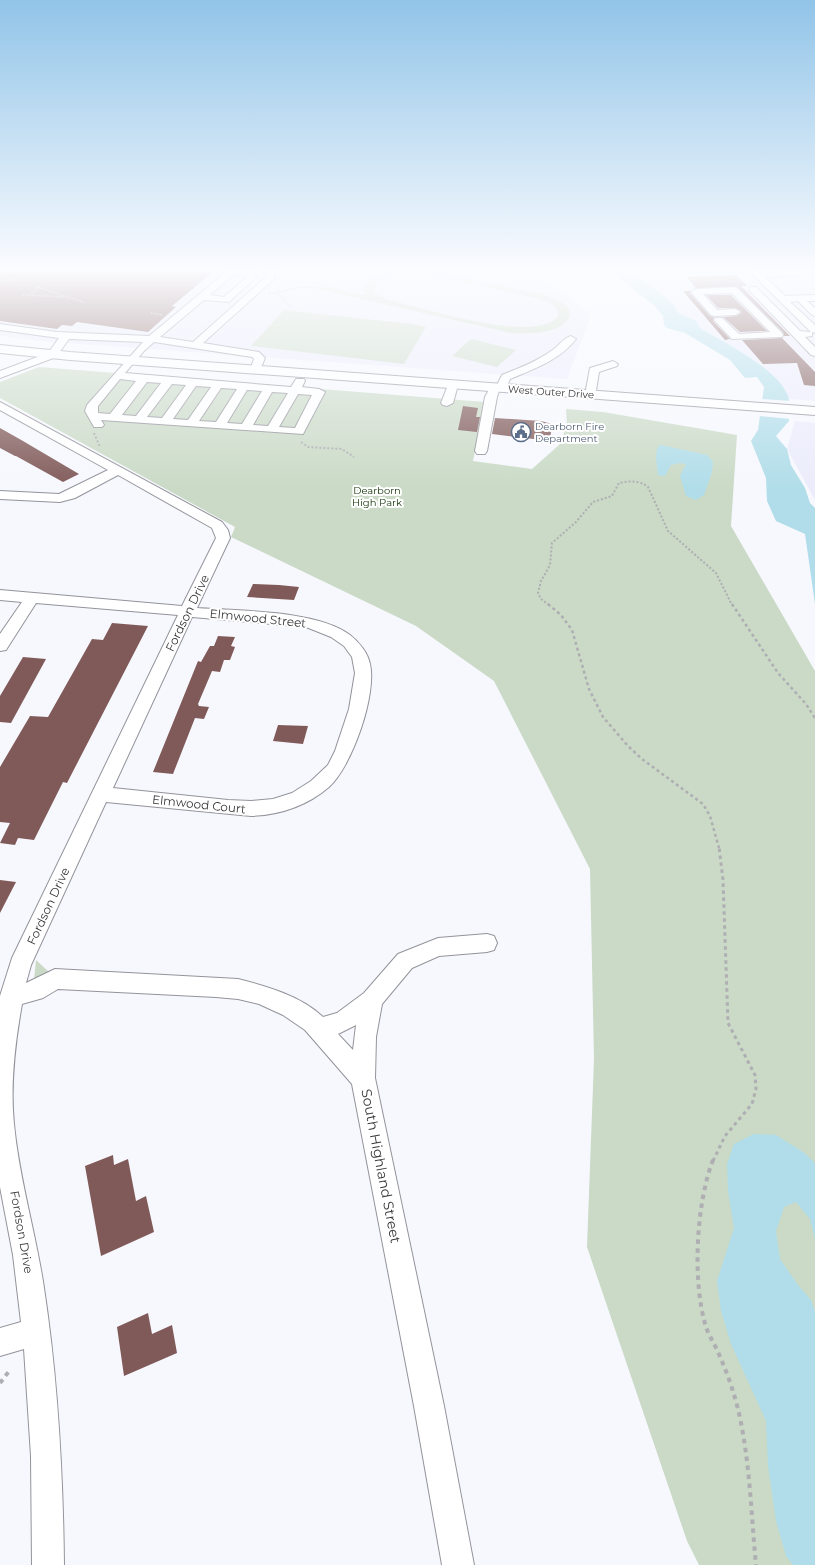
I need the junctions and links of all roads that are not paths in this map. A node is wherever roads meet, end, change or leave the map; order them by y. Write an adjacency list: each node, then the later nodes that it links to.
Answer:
1 (60, 345): 8 (street)
2 (146, 345): 9 (street)
3 (196, 345): 11 (street)
4 (564, 345): 22 (street)
5 (807, 345): 7 (street)
6 (0, 349): 8 (main road, West Outer Drive)
7 (815, 353)
8 (52, 355): 9 (main road, West Outer Drive); 13 (street)
9 (130, 361): 11 (main road, West Outer Drive); 14 (street)
10 (613, 364): 24 (street)
11 (255, 370): 12 (main road, West Outer Drive)
12 (304, 374): 19 (main road, West Outer Drive); 23 (street)
13 (0, 375)
14 (117, 376): 15 (street); 28 (street)
15 (144, 378): 16 (street); 29 (street)
16 (169, 380): 17 (street); 30 (street)
17 (193, 382): 18 (street); 31 (street)
18 (218, 384): 20 (street); 32 (street)
19 (453, 385): 22 (main road, West Outer Drive); 25 (street)
20 (244, 386): 21 (street); 33 (street)
21 (269, 388): 23 (street); 35 (street)
22 (498, 388): 24 (main road, West Outer Drive); 37 (street)
23 (293, 390): 36 (street); 36 (street)
24 (591, 395): 27 (main road, West Outer Drive)
25 (447, 403)
26 (0, 405): 38 (street, Fordson Drive)
27 (811, 411)
28 (93, 416): 29 (street); 34 (street)
29 (114, 417): 30 (street)
30 (140, 419): 31 (street)
31 (165, 422): 32 (street)
32 (192, 424): 33 (street)
33 (219, 426): 35 (street)
34 (99, 427)
35 (246, 428): 36 (street)
36 (271, 430)
37 (480, 451)
38 (118, 470): 39 (street); 42 (street, Fordson Drive)
39 (0, 495)
40 (0, 595): 41 (street, Elmwood Street)
41 (32, 598): 42 (street, Elmwood Street); 43 (street)
42 (188, 611): 44 (street, Elmwood Street); 45 (street, Fordson Drive)
43 (0, 646)
44 (357, 704): 45 (street, Elmwood Court)
45 (101, 794): 48 (street, Fordson Drive)
46 (487, 942): 47 (street)
47 (372, 1000): 49 (street); 50 (street)
48 (6, 1010): 49 (street, South Highland Street); 51 (street, Fordson Drive)
49 (320, 1029): 50 (street, South Highland Street)
50 (363, 1078): 54 (street, South Highland Street)
51 (36, 1331): 52 (street); 53 (street, Fordson Drive)
52 (0, 1342)
53 (48, 1565)
54 (458, 1565)

